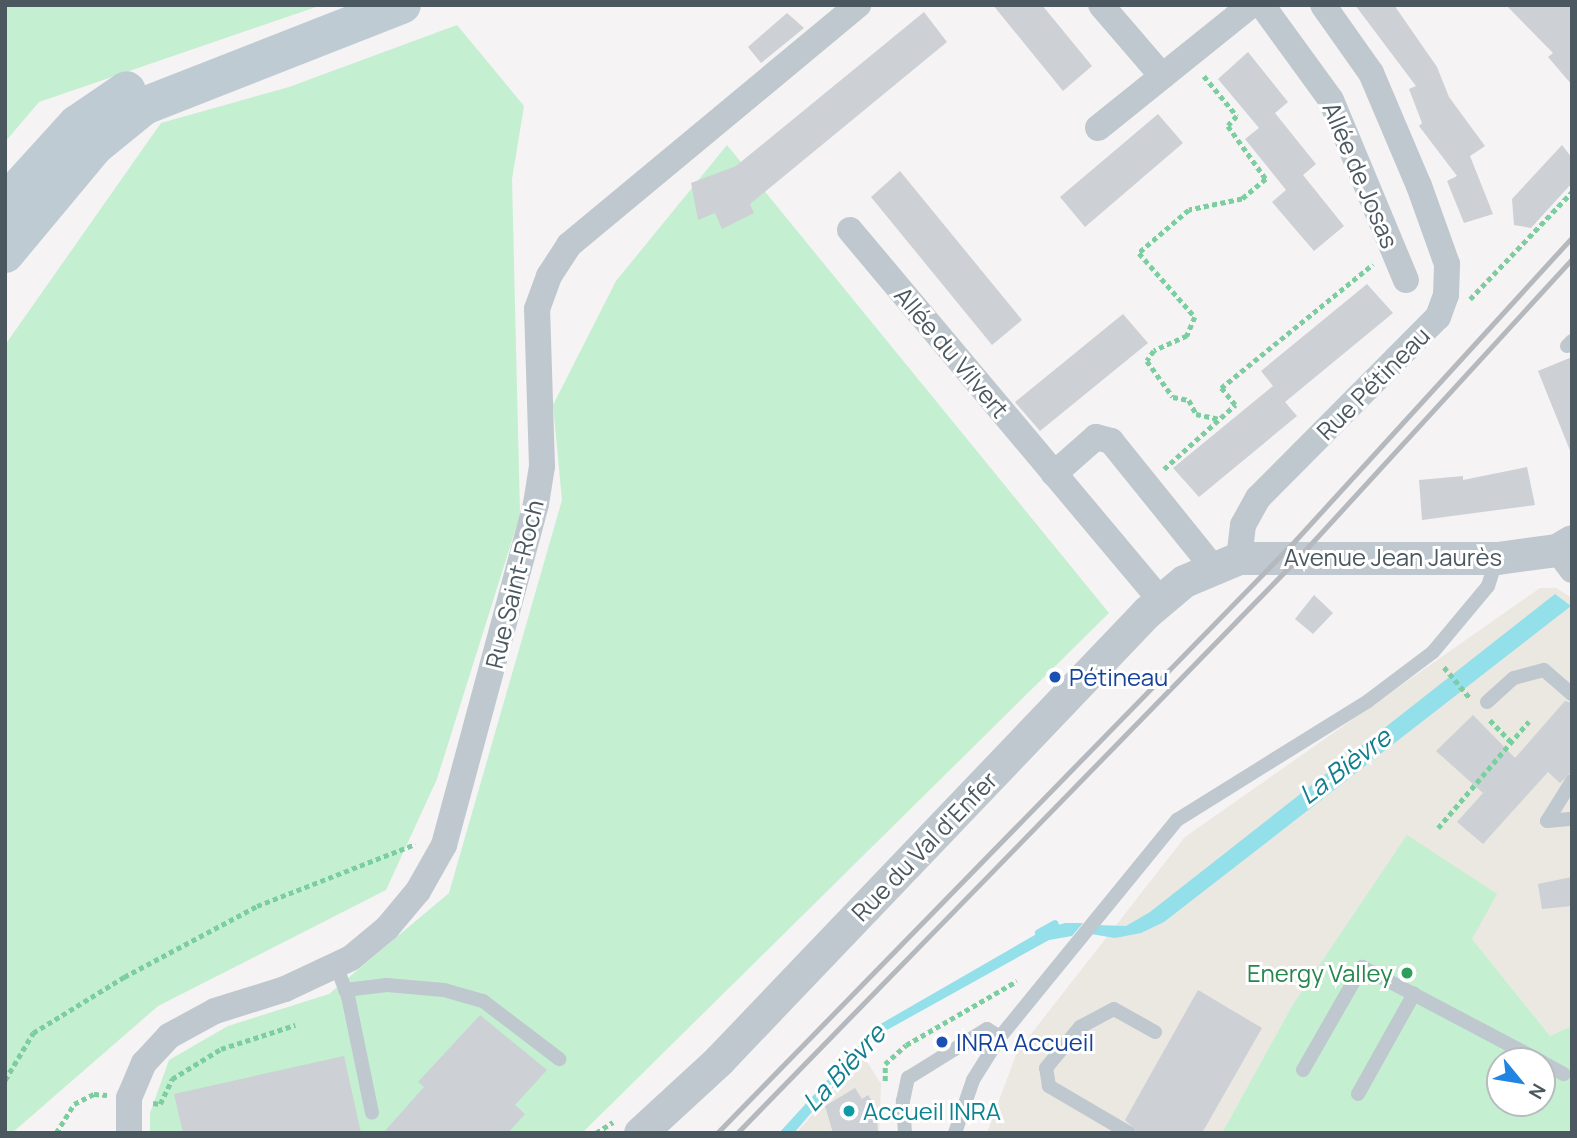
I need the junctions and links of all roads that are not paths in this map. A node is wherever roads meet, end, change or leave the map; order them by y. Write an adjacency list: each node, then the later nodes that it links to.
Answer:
1 (402, 5): 7 (main road)
2 (858, 5): 23 (street, Rue Saint-Roch)
3 (1101, 5): 8 (street)
4 (1251, 5): 8 (street)
5 (1262, 5): 13 (street, Allée de Josas)
6 (1323, 5): 17 (street, Rue Pétineau)
7 (244, 63): 10 (main road); 12 (main road)
8 (1162, 76): 9 (street)
9 (1098, 128)
10 (5, 203)
11 (850, 230): 14 (street, Allée du Vilvert)
12 (5, 254)
13 (1406, 280)
14 (1054, 474): 17 (street); 18 (street, Allée du Vilvert)
15 (1567, 554): 16 (street, Avenue Jean Jaurès)
16 (1497, 558): 17 (street, Avenue Jean Jaurès); 26 (lane)
17 (1225, 562): 18 (street, Rue du Val d'Enfer)
18 (1160, 599): 33 (street, Rue du Val d'Enfer)
19 (1572, 694): 20 (lane)
20 (1486, 702)
21 (1572, 781): 22 (lane)
22 (1572, 820)
23 (341, 979): 28 (lane); 31 (lane); 32 (street, Rue Saint-Roch)
24 (1413, 994): 27 (lane); 29 (lane); 30 (lane)
25 (1155, 1032): 36 (lane)
26 (1000, 1037): 34 (lane); 35 (lane)
27 (1513, 1047)
28 (559, 1059)
29 (1303, 1070)
30 (1358, 1094)
31 (372, 1113)
32 (129, 1133)
33 (640, 1133)
34 (905, 1133)
35 (955, 1133)
36 (1129, 1133)

